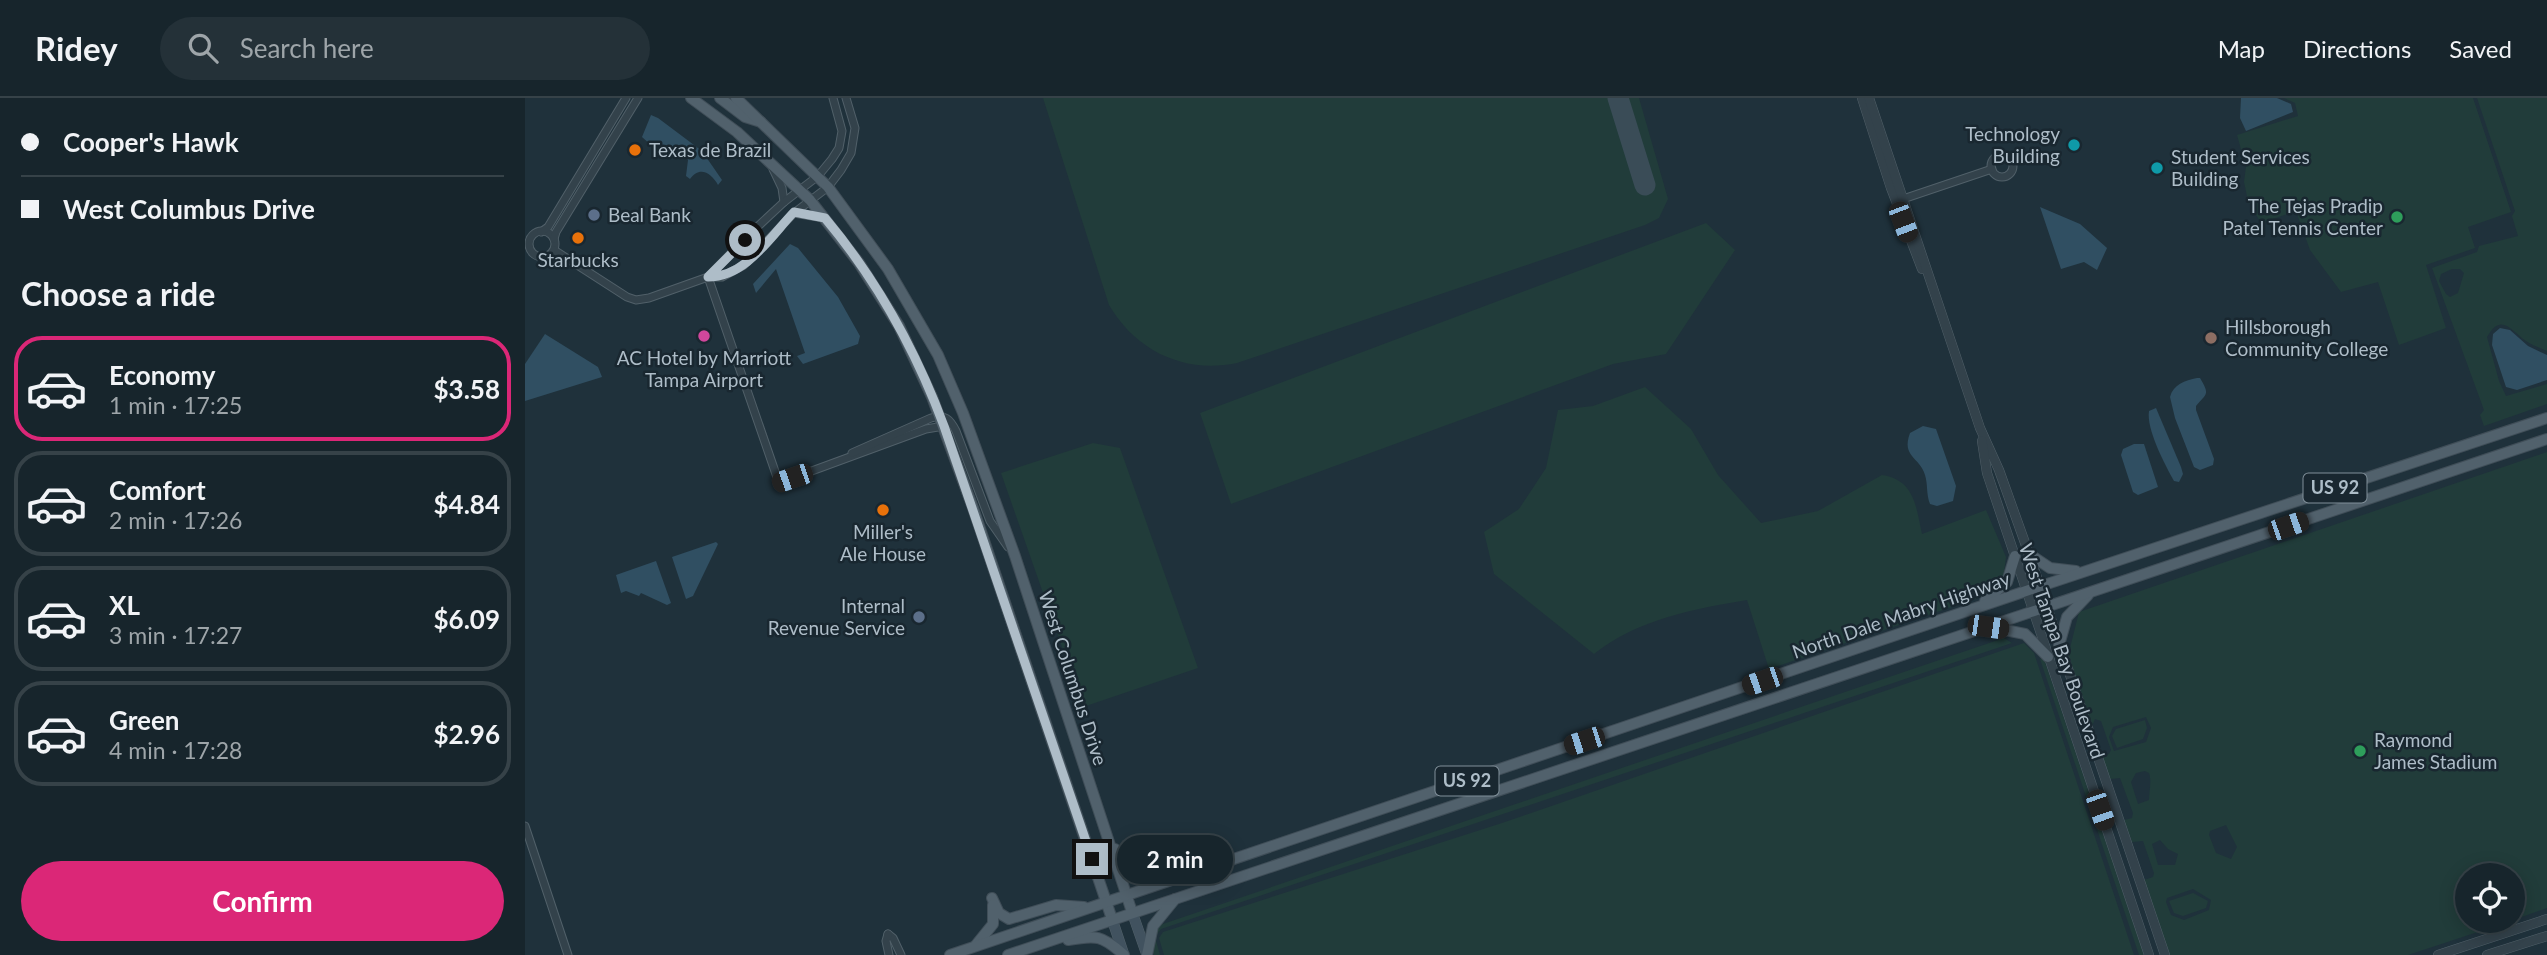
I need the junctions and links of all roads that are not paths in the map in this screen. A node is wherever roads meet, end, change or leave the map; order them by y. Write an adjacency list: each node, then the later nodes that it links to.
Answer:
1 (626, 98): 12 (street)
2 (638, 98): 11 (street)
3 (691, 98): 13 (main road, West Columbus Drive)
4 (720, 98): 10 (main road)
5 (736, 98): 10 (main road, West Columbus Drive)
6 (833, 98): 15 (street)
7 (846, 98): 16 (street)
8 (1862, 98): 19 (street, West Tampa Bay Boulevard)
9 (1869, 98): 19 (street, West Tampa Bay Boulevard)
10 (763, 122): 15 (main road, West Columbus Drive)
11 (602, 158): 12 (street); 24 (street)
12 (589, 159): 23 (street)
13 (770, 162): 17 (main road, West Columbus Drive); 20 (street)
14 (1992, 169): 19 (street)
15 (818, 176): 16 (main road, West Columbus Drive); 17 (street)
16 (828, 187): 18 (street); 34 (main road, West Columbus Drive)
17 (800, 189): 18 (main road, West Columbus Drive); 20 (street)
18 (810, 200): 21 (street); 22 (main road, West Columbus Drive)
19 (1900, 200): 29 (street, West Tampa Bay Boulevard)
20 (784, 202): 26 (street)
21 (794, 212): 22 (street); 26 (street)
22 (825, 218): 28 (main road, West Columbus Drive)
23 (541, 232): 24 (street); 25 (street)
24 (554, 239): 25 (street)
25 (554, 250): 26 (street)
26 (708, 277): 28 (street)
27 (2547, 418): 30 (main road, North Dale Mabry Highway / US 92)
28 (942, 421): 34 (street); 59 (main road, West Columbus Drive)
29 (1980, 428): 33 (street, West Tampa Bay Boulevard); 35 (street, West Tampa Bay Boulevard)
30 (2507, 431): 32 (main road); 36 (main road, North Dale Mabry Highway / US 92)
31 (2547, 439): 32 (main road, North Dale Mabry Highway / US 92)
32 (2513, 450): 39 (main road, North Dale Mabry Highway / US 92)
33 (2029, 554): 36 (main road); 37 (street, West Tampa Bay Boulevard)
34 (1015, 556): 55 (main road, West Columbus Drive)
35 (2015, 556): 38 (street, West Tampa Bay Boulevard); 40 (main road)
36 (2082, 572): 37 (main road, North Dale Mabry Highway / US 92)
37 (2040, 586): 38 (main road, North Dale Mabry Highway / US 92); 41 (street, West Tampa Bay Boulevard)
38 (2026, 591): 40 (main road, North Dale Mabry Highway / US 92); 42 (street, West Tampa Bay Boulevard)
39 (2090, 593): 41 (main road, North Dale Mabry Highway / US 92); 44 (main road)
40 (1977, 607): 48 (main road, North Dale Mabry Highway / US 92)
41 (2047, 607): 42 (main road, North Dale Mabry Highway / US 92); 44 (street, West Tampa Bay Boulevard)
42 (2033, 612): 43 (main road, North Dale Mabry Highway / US 92); 45 (street, West Tampa Bay Boulevard)
43 (1988, 627): 45 (main road); 50 (main road, North Dale Mabry Highway / US 92)
44 (2059, 645): 46 (street, West Tampa Bay Boulevard)
45 (2048, 657): 47 (street, West Tampa Bay Boulevard)
46 (2084, 716): 47 (street); 49 (street, West Tampa Bay Boulevard)
47 (2070, 721): 51 (street, West Tampa Bay Boulevard)
48 (1634, 725): 50 (main road); 56 (main road, North Dale Mabry Highway / US 92)
49 (2093, 743): 51 (street); 52 (street, West Tampa Bay Boulevard)
50 (1640, 744): 58 (main road, North Dale Mabry Highway / US 92)
51 (2078, 748): 54 (street, West Tampa Bay Boulevard)
52 (2121, 825): 54 (street); 65 (street, West Tampa Bay Boulevard)
53 (525, 826): 70 (street)
54 (2107, 830): 69 (street, West Tampa Bay Boulevard)
55 (1106, 834): 56 (main road); 57 (main road, West Columbus Drive)
56 (1220, 864): 57 (main road, North Dale Mabry Highway / US 92)
57 (1126, 896): 59 (main road, North Dale Mabry Highway / US 92); 61 (main road, West Columbus Drive)
58 (1177, 897): 61 (main road, North Dale Mabry Highway / US 92); 76 (main road)
59 (1107, 902): 60 (main road, North Dale Mabry Highway / US 92); 62 (main road, West Columbus Drive)
60 (1091, 908): 67 (main road, North Dale Mabry Highway / US 92); 67 (main road)
61 (1132, 912): 62 (main road, North Dale Mabry Highway / US 92); 76 (main road, West Columbus Drive)
62 (1112, 919): 66 (main road, US 92); 75 (main road, West Columbus Drive)
63 (2547, 919): 68 (street)
64 (2547, 936): 79 (street)
65 (2161, 943): 69 (street); 77 (street, West Tampa Bay Boulevard)
66 (1041, 944): 74 (main road, US 92); 75 (main road)
67 (974, 947): 73 (main road, North Dale Mabry Highway / US 92)
68 (2464, 951): 78 (street)
69 (2148, 952)
70 (568, 955)
71 (889, 955): 72 (street)
72 (901, 955)
73 (950, 955)
74 (1008, 955)
75 (1124, 955)
76 (1147, 955)
77 (2165, 955)
78 (2438, 955)
79 (2487, 955)

